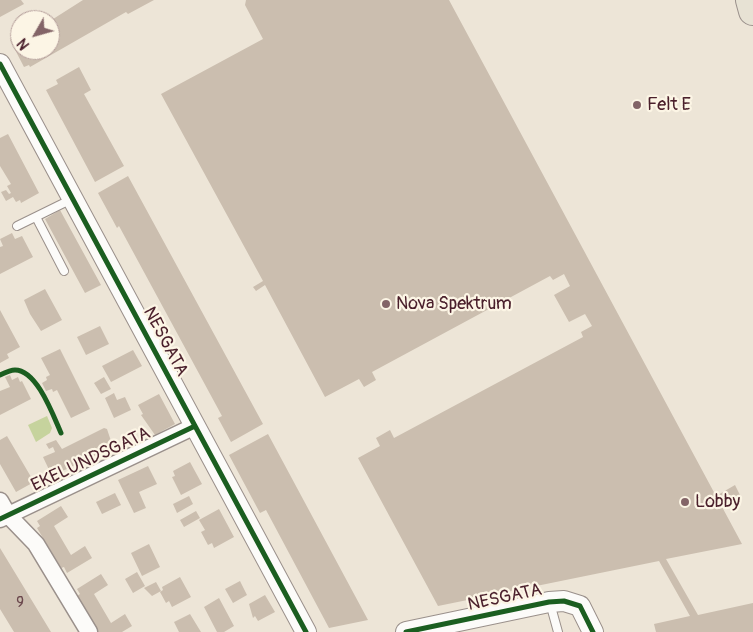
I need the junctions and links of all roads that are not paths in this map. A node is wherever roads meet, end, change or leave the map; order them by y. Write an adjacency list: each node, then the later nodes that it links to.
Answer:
1 (0, 64): 2 (street, NESGATA)
2 (72, 199): 3 (lane); 6 (street, NESGATA)
3 (36, 217): 4 (lane); 5 (lane)
4 (17, 226)
5 (64, 271)
6 (195, 426): 7 (street, EKELUNDSGATA); 9 (street, NESGATA)
7 (3, 512): 10 (street)
8 (549, 602): 11 (street, NESGATA); 12 (lane); 13 (street, NESGATA)
9 (301, 630)
10 (89, 632)
11 (406, 632)
12 (558, 632)
13 (593, 632)

